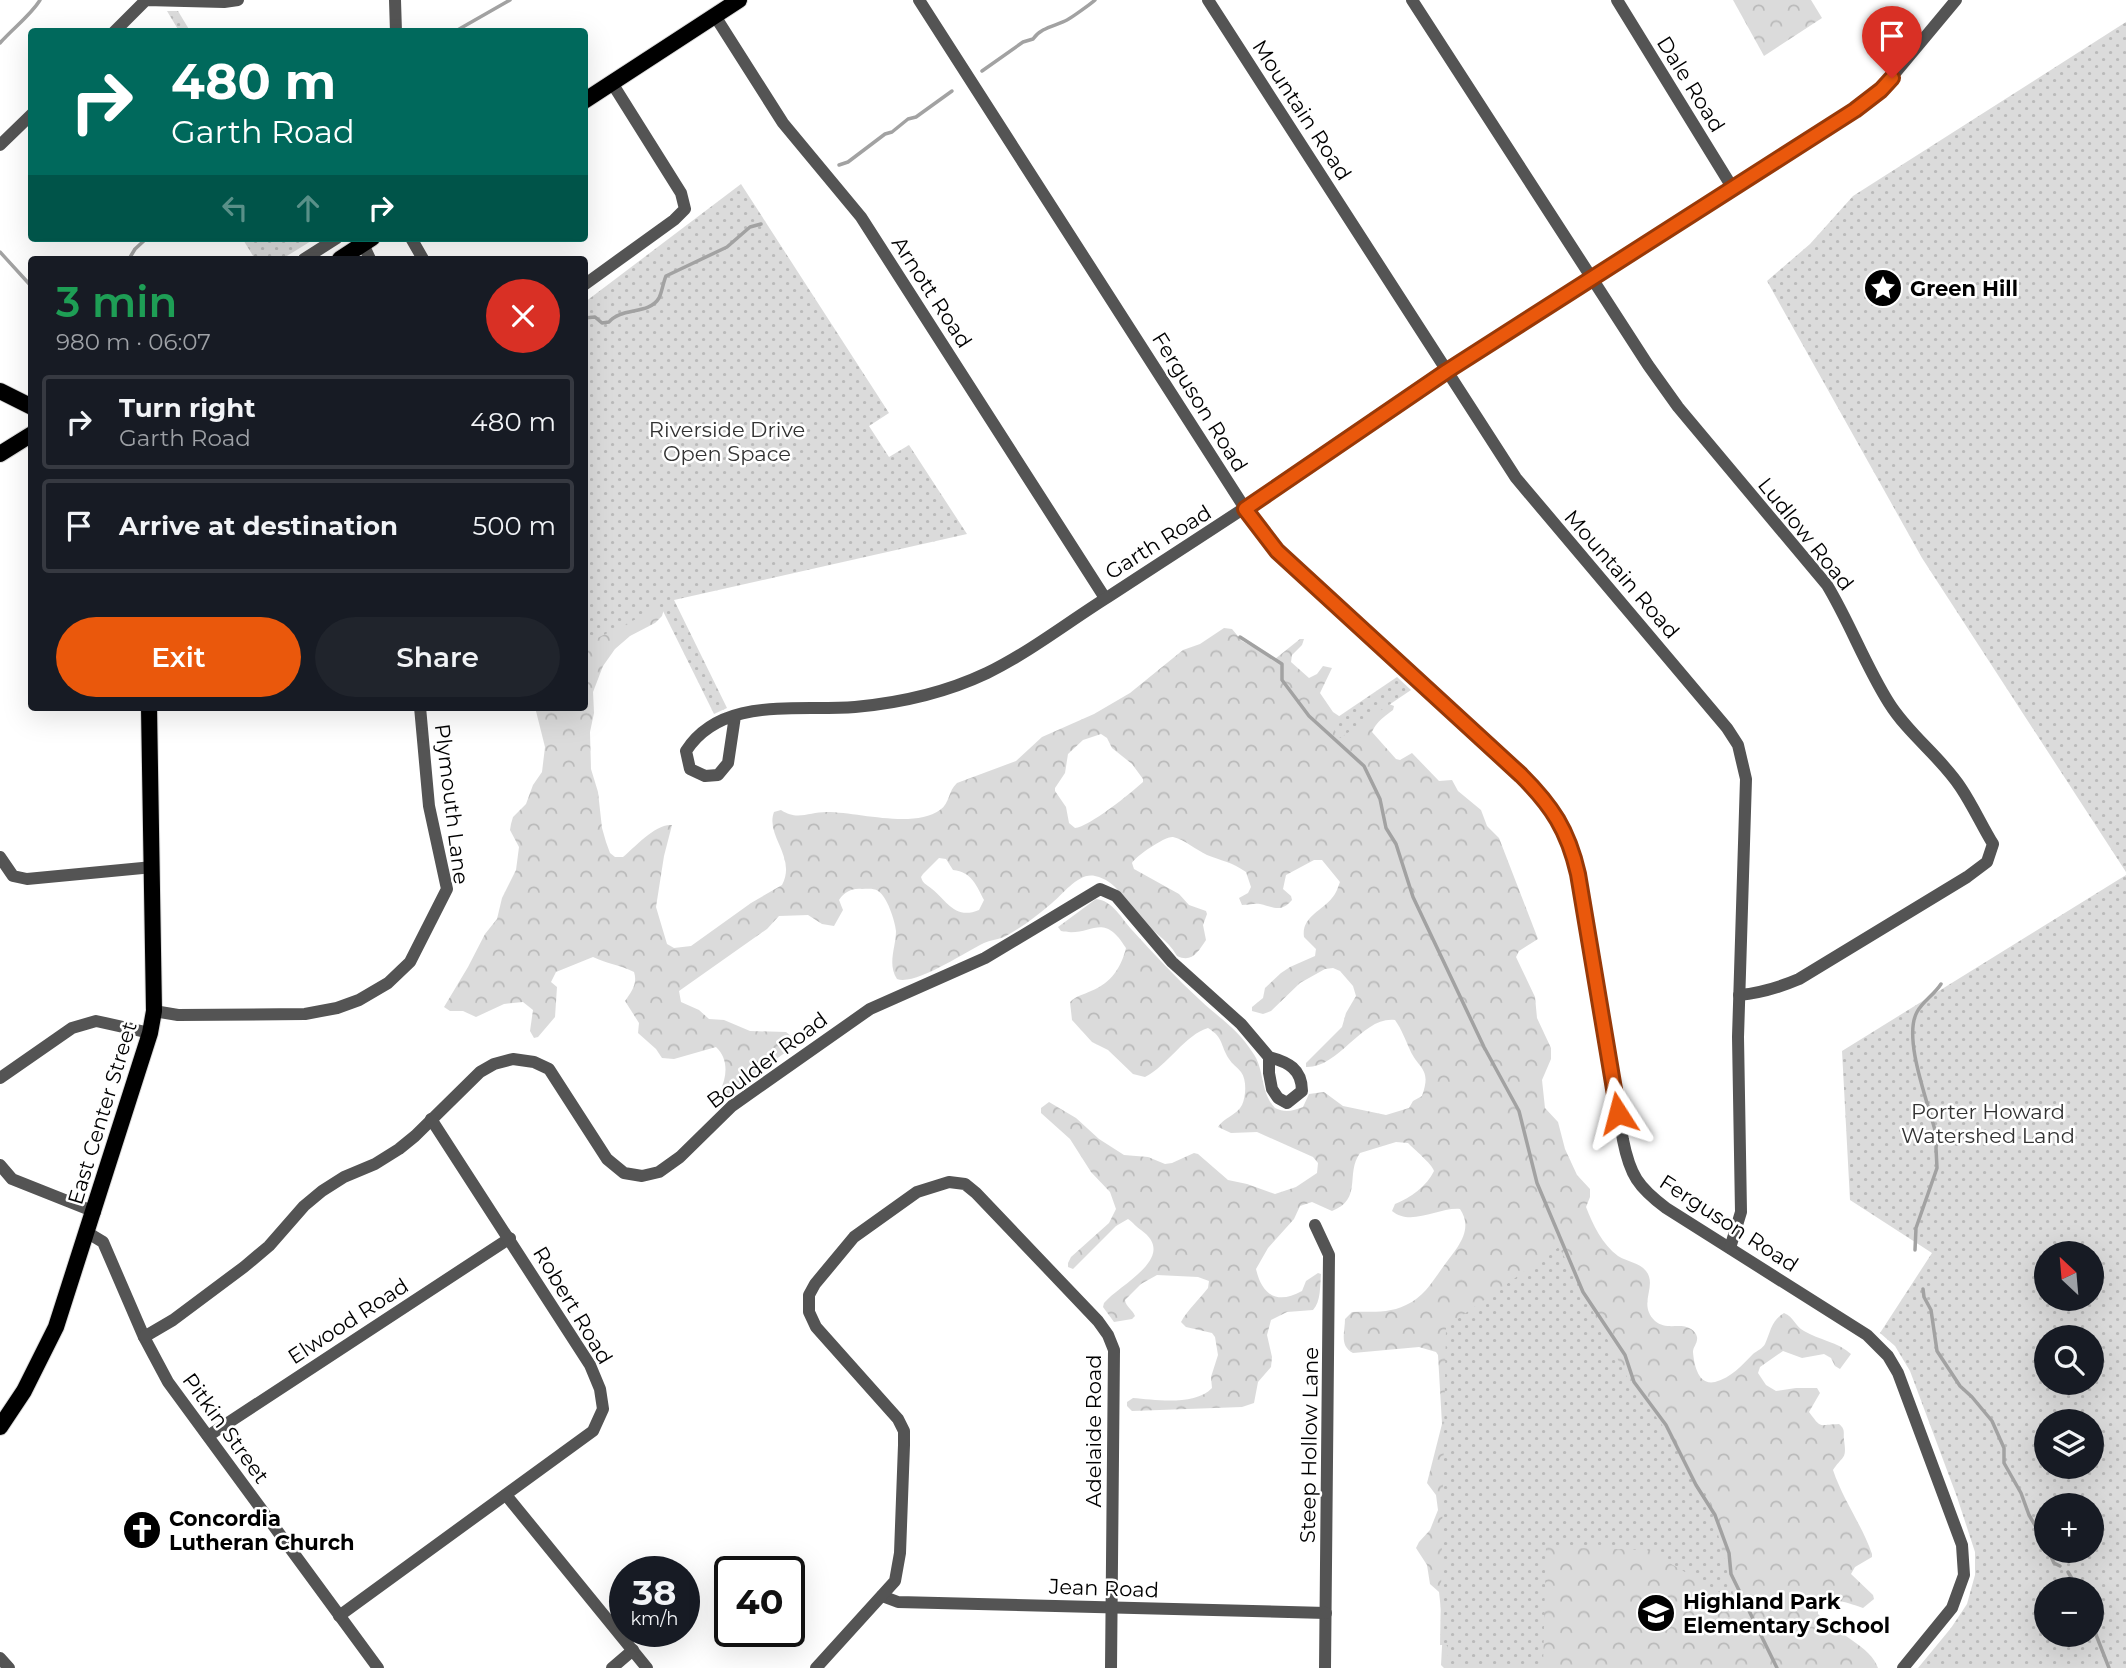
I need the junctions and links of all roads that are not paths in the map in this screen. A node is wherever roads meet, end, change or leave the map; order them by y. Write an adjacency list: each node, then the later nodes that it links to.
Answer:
1 (146, 0): 2 (street); 11 (street)
2 (238, 0)
3 (395, 0): 12 (street)
4 (738, 0): 10 (main road)
5 (919, 0): 29 (street, Ferguson Road)
6 (1208, 0): 24 (street, Mountain Road)
7 (1412, 0): 22 (street, Ludlow Road)
8 (1617, 0): 17 (street, Dale Road)
9 (1956, 0): 17 (street, Garth Road)
10 (715, 16): 13 (main road); 30 (street, Arnott Road)
11 (118, 28)
12 (396, 28)
13 (612, 83): 14 (main road); 23 (street)
14 (588, 98)
15 (28, 118): 16 (street)
16 (0, 145)
17 (1732, 187): 22 (street, Garth Road)
18 (331, 242): 20 (street)
19 (368, 247): 21 (main road)
20 (309, 256)
21 (347, 256)
22 (1591, 279): 24 (street, Garth Road); 38 (street, Ludlow Road)
23 (588, 282)
24 (1447, 371): 29 (street, Garth Road); 38 (street, Mountain Road)
25 (0, 391): 26 (main road)
26 (28, 405)
27 (28, 437): 28 (main road)
28 (0, 454)
29 (1245, 509): 30 (street, Garth Road); 49 (street, Ferguson Road)
30 (1105, 598): 33 (street, Garth Road)
31 (149, 711): 35 (main road, East Center Street)
32 (420, 711): 39 (street, Plymouth Lane)
33 (735, 716): 33 (street, Garth Road)
34 (0, 857): 36 (street)
35 (153, 867): 36 (street); 39 (main road, East Center Street)
36 (13, 876): 37 (street)
37 (0, 884)
38 (1739, 995): 49 (street, Mountain Road)
39 (154, 1011): 40 (main road, East Center Street)
40 (150, 1033): 42 (street); 45 (main road, East Center Street)
41 (1269, 1057): 43 (street, Boulder Road)
42 (0, 1078)
43 (431, 1119): 48 (street, Robert Road); 50 (street, Boulder Road)
44 (0, 1166): 45 (street)
45 (95, 1212): 47 (main road, East Center Street)
46 (1315, 1225): 56 (street, Steep Hollow Lane)
47 (88, 1233): 50 (street, Pitkin Street); 51 (main road, East Center Street)
48 (510, 1238): 52 (street, Elwood Road); 53 (street, Robert Road)
49 (1730, 1248): 68 (street, Ferguson Road)
50 (144, 1337): 52 (street, Pitkin Street)
51 (0, 1427)
52 (208, 1436): 57 (street, Pitkin Street)
53 (506, 1495): 57 (street, Robert Road); 58 (street)
54 (882, 1596): 55 (street, Jean Road); 55 (street, Adelaide Road); 65 (street)
55 (1110, 1607): 56 (street, Jean Road); 66 (street, Adelaide Road)
56 (1326, 1613): 67 (street, Steep Hollow Lane)
57 (339, 1616): 60 (street, Pitkin Street)
58 (633, 1650): 63 (street); 64 (street)
59 (0, 1658): 61 (street)
60 (374, 1663): 62 (street)
61 (9, 1668)
62 (359, 1668)
63 (612, 1668)
64 (647, 1668)
65 (816, 1668)
66 (1111, 1668)
67 (1325, 1668)
68 (1903, 1668)

